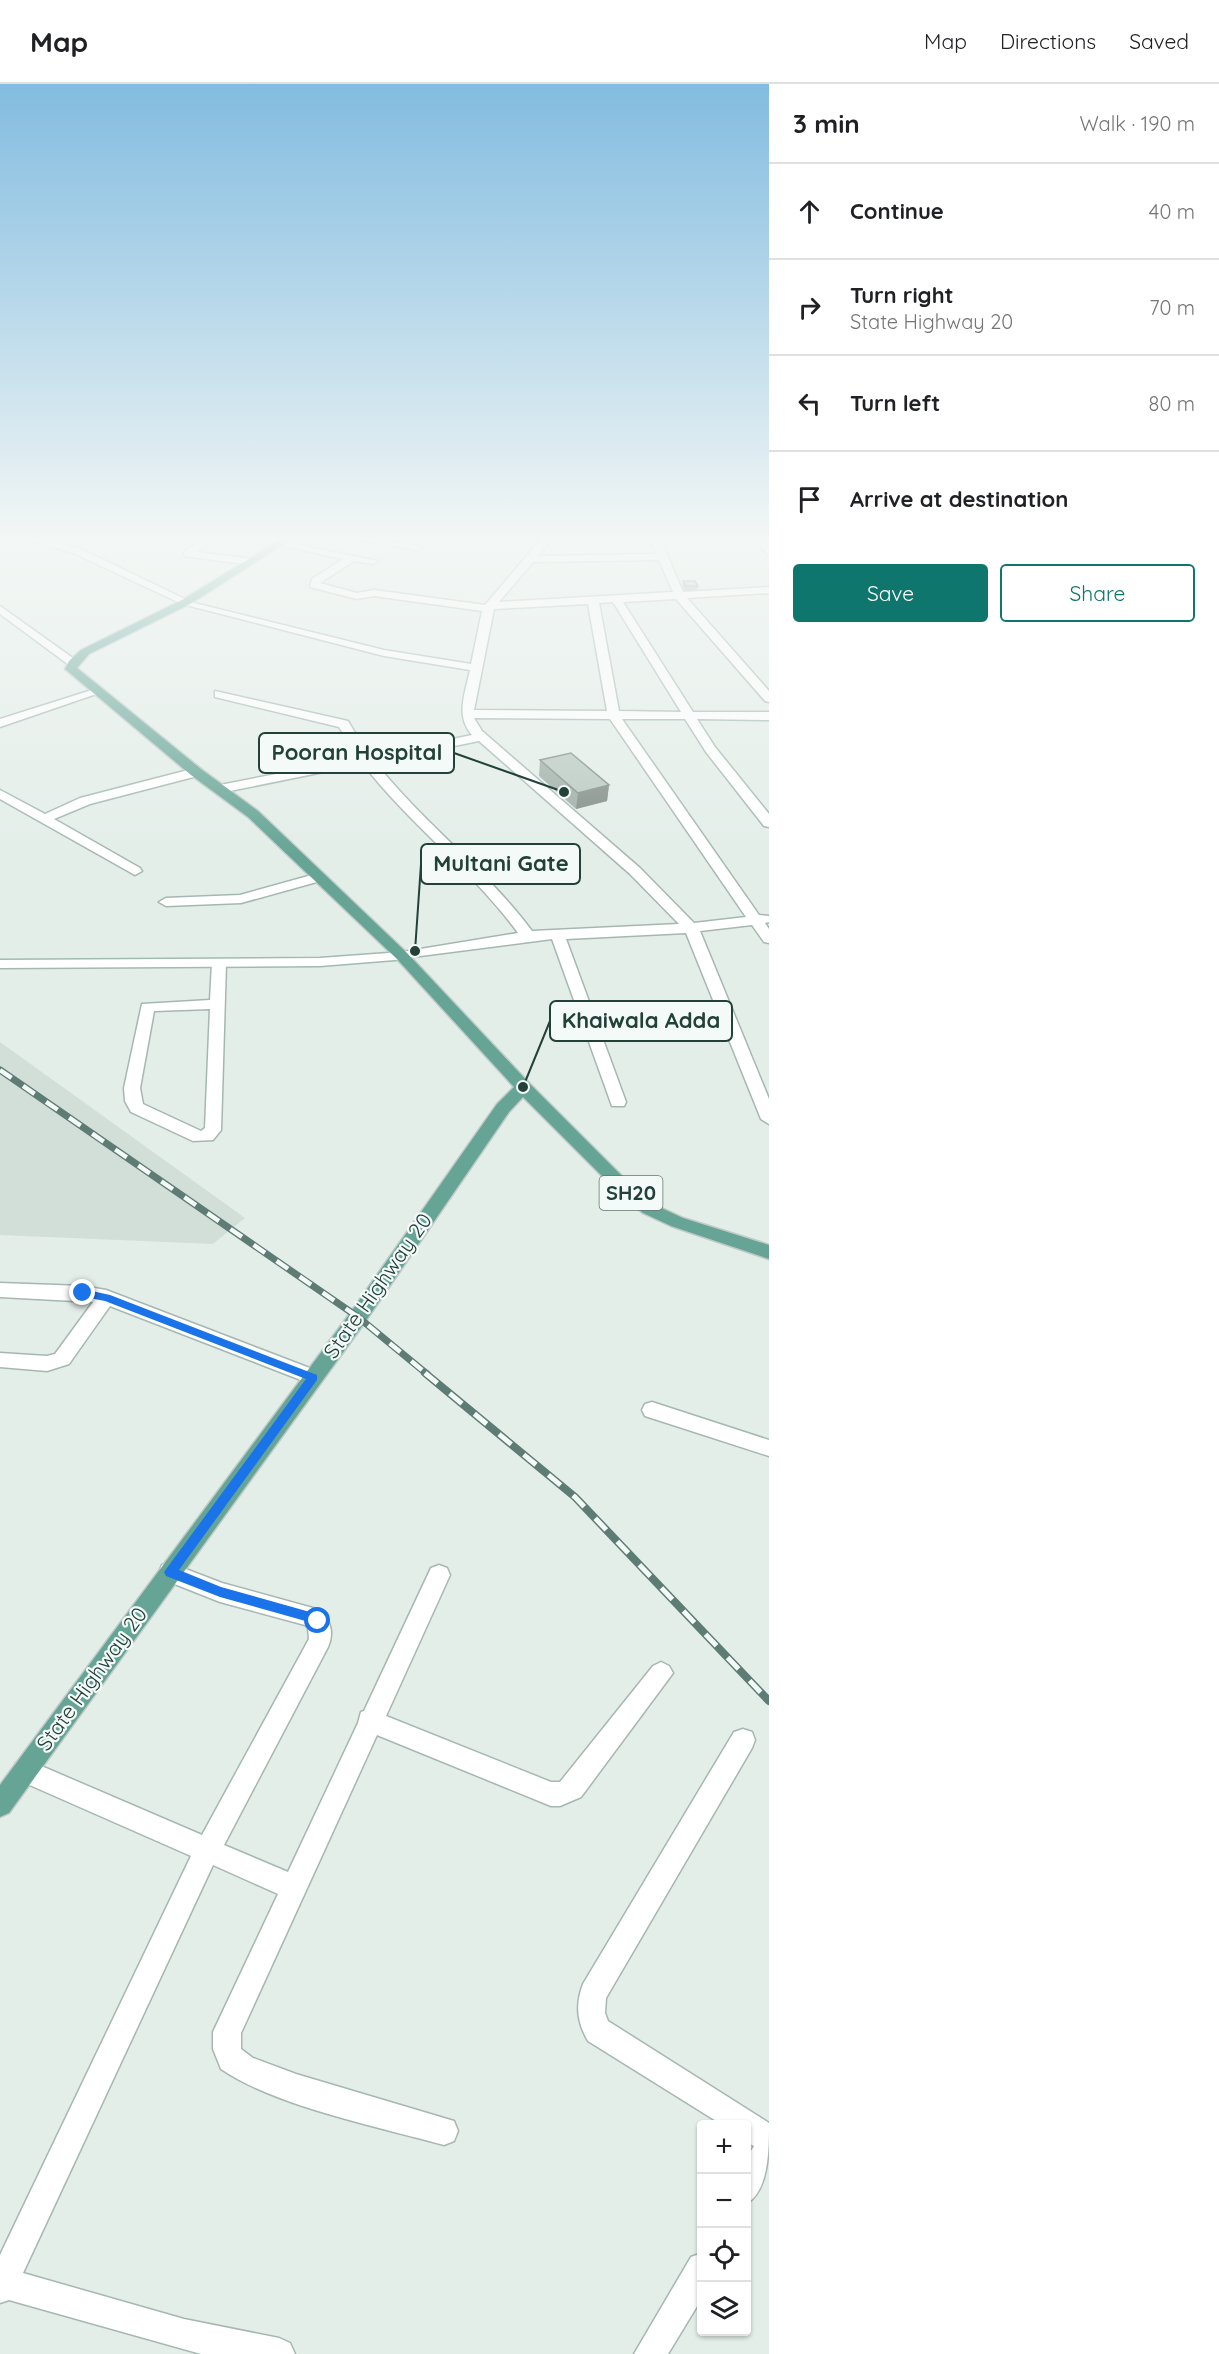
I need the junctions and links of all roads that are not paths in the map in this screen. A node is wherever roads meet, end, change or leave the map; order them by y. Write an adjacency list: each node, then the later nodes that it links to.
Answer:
1 (45, 642): 8 (street)
2 (105, 642): 8 (main road)
3 (337, 642): 9 (street)
4 (482, 642): 9 (street)
5 (600, 642): 14 (street)
6 (643, 642): 15 (street)
7 (720, 642): 12 (street)
8 (73, 663): 10 (main road)
9 (476, 668): 13 (street)
10 (99, 691): 17 (street); 20 (main road)
11 (219, 694): 19 (street)
12 (769, 698)
13 (466, 714): 14 (street); 18 (street)
14 (613, 714): 15 (street); 28 (street)
15 (688, 715): 16 (street); 24 (street)
16 (769, 716)
17 (0, 723)
18 (482, 737): 19 (street); 29 (street)
19 (366, 759): 21 (street); 31 (street)
20 (196, 772): 21 (main road); 23 (street)
21 (220, 789): 26 (main road)
22 (0, 794): 23 (street)
23 (44, 819): 25 (street)
24 (769, 823)
25 (135, 871)
26 (319, 877): 27 (street); 33 (main road)
27 (166, 902)
28 (762, 919): 29 (street); 32 (street)
29 (691, 928): 30 (street); 39 (street)
30 (557, 934): 31 (street); 38 (street)
31 (528, 936): 33 (street)
32 (769, 939)
33 (402, 956): 34 (street); 37 (main road)
34 (219, 963): 35 (street); 36 (street)
35 (0, 964)
36 (217, 1004): 36 (street)
37 (523, 1087): 40 (main road, SH20); 44 (main road, State Highway 20)
38 (618, 1102)
39 (769, 1119)
40 (769, 1252)
41 (0, 1290): 42 (street)
42 (106, 1297): 43 (street); 44 (street)
43 (0, 1360)
44 (313, 1377): 47 (main road, State Highway 20)
45 (652, 1410): 46 (street)
46 (769, 1448)
47 (170, 1572): 52 (main road, State Highway 20); 54 (street)
48 (439, 1575): 50 (street)
49 (661, 1673): 50 (street)
50 (369, 1720): 55 (street)
51 (743, 1740): 56 (street)
52 (25, 1771): 53 (main road, State Highway 20); 54 (street)
53 (0, 1806)
54 (207, 1851): 55 (street); 63 (street)
55 (295, 1888): 58 (street)
56 (738, 2120)
57 (751, 2128): 59 (street)
58 (444, 2132)
59 (769, 2139)
60 (769, 2148): 61 (street)
61 (751, 2181)
62 (697, 2276): 65 (street)
63 (1, 2285): 64 (street)
64 (279, 2354)
65 (650, 2354)

